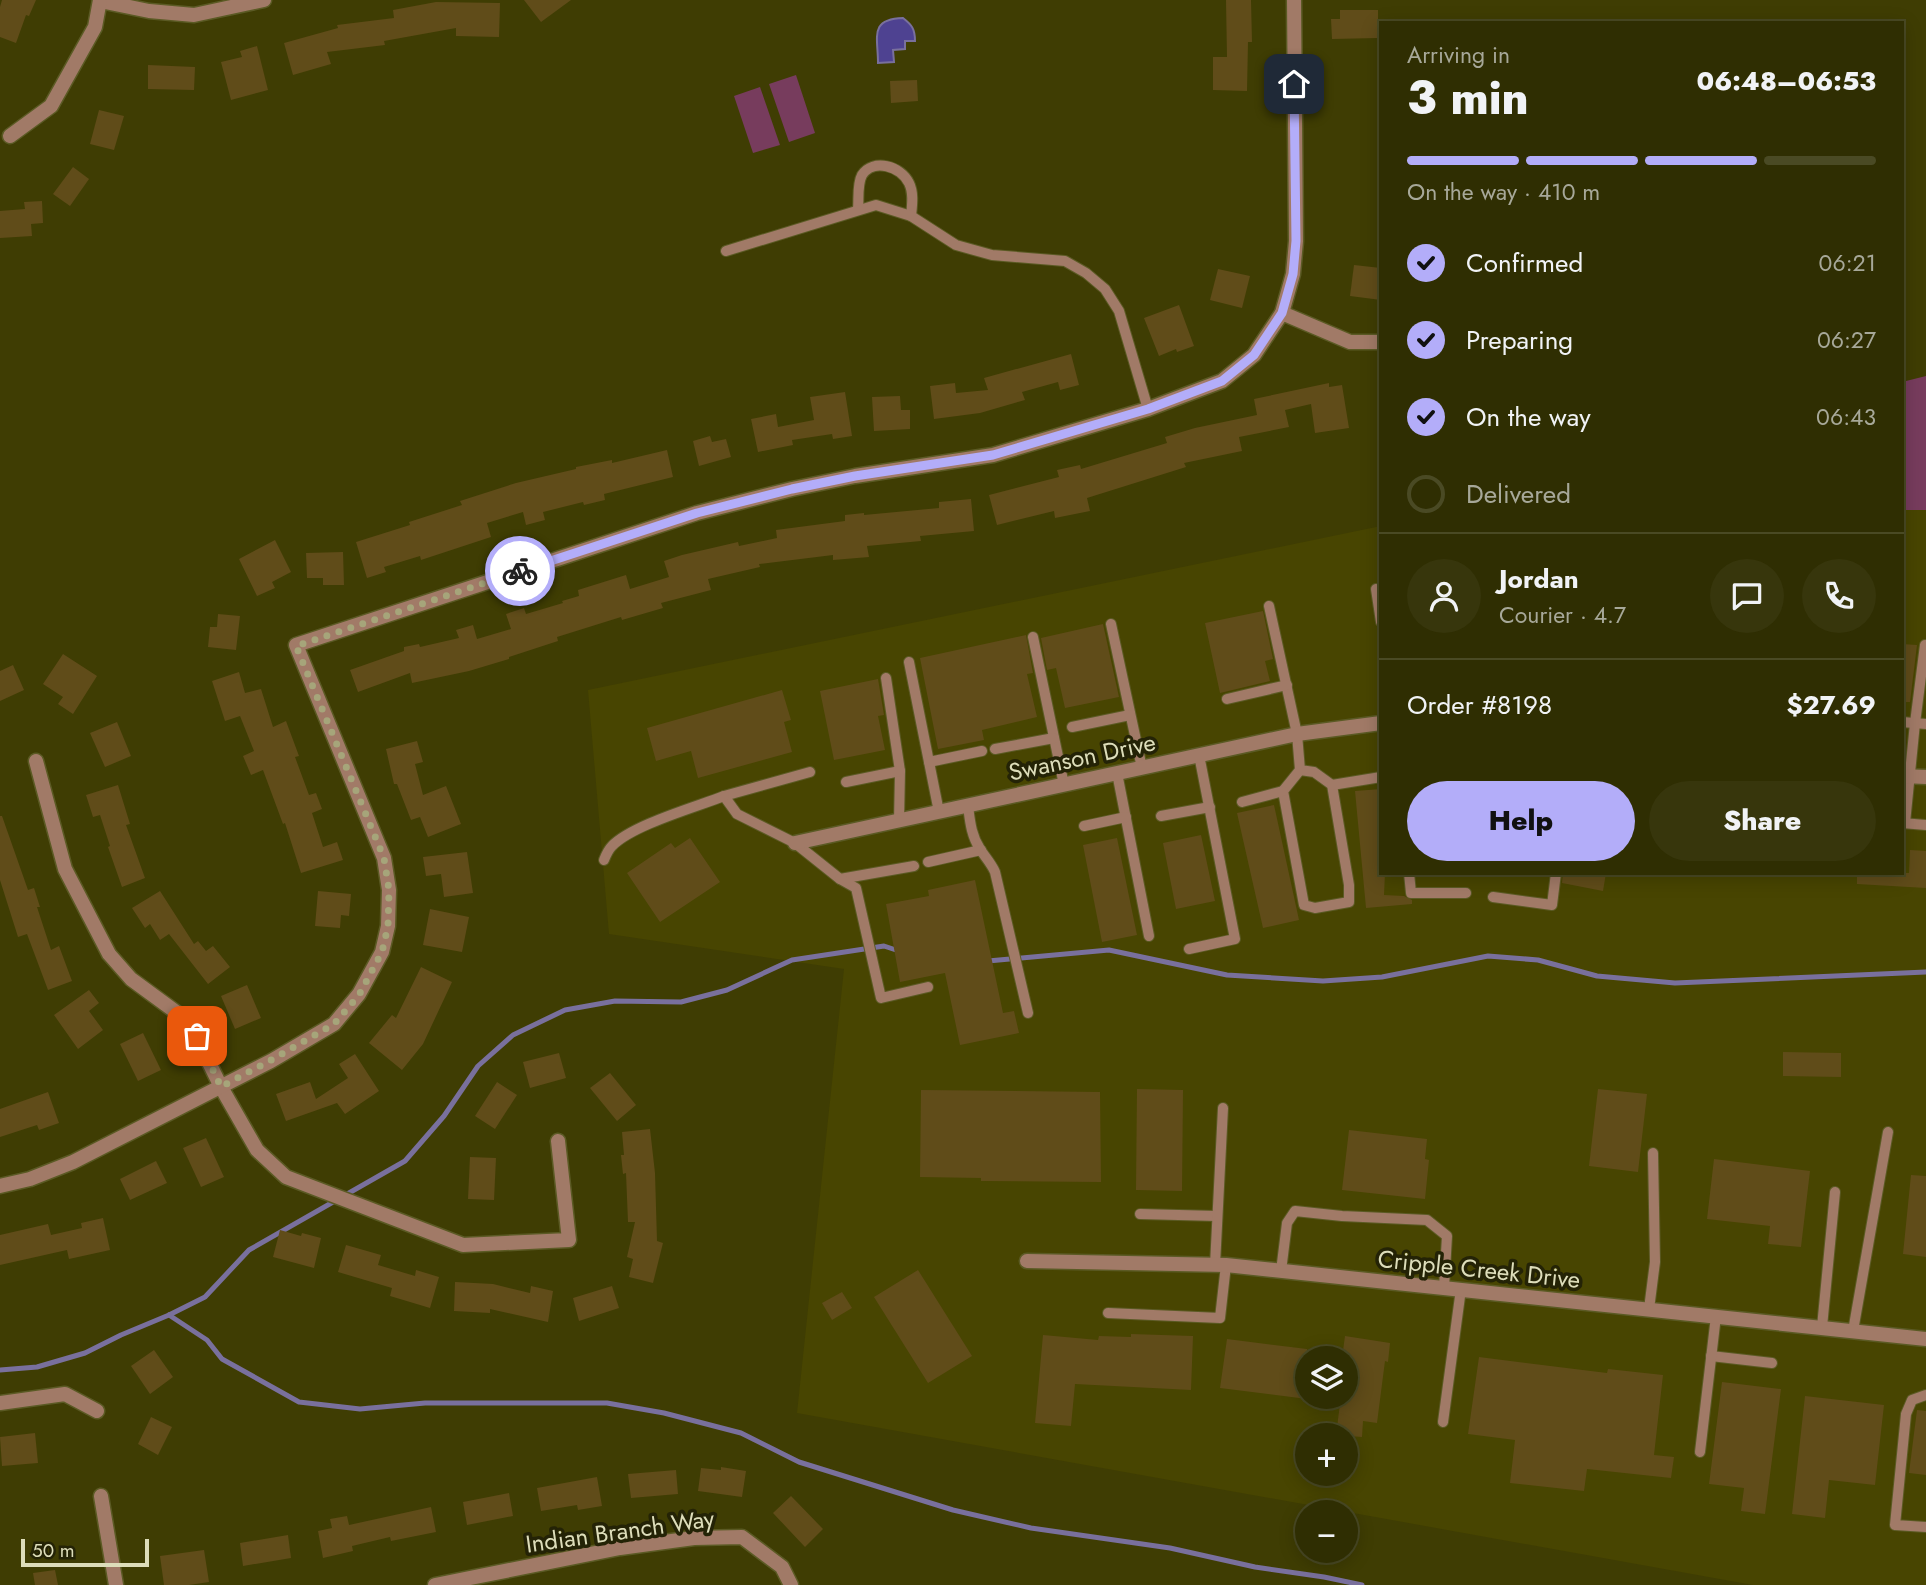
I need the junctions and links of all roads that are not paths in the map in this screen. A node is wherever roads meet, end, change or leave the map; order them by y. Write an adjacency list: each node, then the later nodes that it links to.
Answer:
1 (264, 0): 3 (street)
2 (1294, 0): 8 (street)
3 (100, 1): 4 (street)
4 (10, 136)
5 (858, 209): 6 (lane); 6 (lane); 7 (lane)
6 (911, 216): 10 (lane)
7 (726, 251)
8 (1282, 313): 9 (street); 10 (street)
9 (1379, 342)
10 (1148, 409): 70 (street)
11 (1376, 589): 13 (lane)
12 (1269, 606): 19 (lane)
13 (1379, 609)
14 (1111, 624): 21 (lane)
15 (1033, 637): 26 (lane)
16 (1926, 645): 23 (lane)
17 (909, 662): 31 (lane)
18 (887, 678): 34 (lane)
19 (1286, 685): 20 (lane); 25 (lane)
20 (1227, 699)
21 (1130, 715): 24 (lane); 32 (lane)
22 (1379, 723): 25 (street, Swanson Drive)
23 (1920, 723): 37 (lane)
24 (1072, 727)
25 (1297, 734): 29 (street, Swanson Drive); 33 (lane)
26 (1054, 737): 27 (lane); 41 (lane)
27 (995, 749)
28 (982, 751): 31 (lane)
29 (1199, 755): 32 (street, Swanson Drive); 47 (lane)
30 (36, 761): 70 (street)
31 (929, 762): 49 (lane)
32 (1142, 768): 36 (street, Swanson Drive)
33 (1300, 770): 42 (lane); 43 (lane)
34 (900, 771): 40 (lane); 52 (lane)
35 (810, 772): 44 (lane)
36 (1117, 773): 41 (street, Swanson Drive); 51 (lane)
37 (1906, 776): 39 (street); 48 (lane)
38 (1379, 777): 42 (lane)
39 (1926, 777)
40 (846, 782)
41 (1064, 785): 46 (street, Swanson Drive)
42 (1332, 785): 43 (lane)
43 (1283, 791): 45 (lane)
44 (724, 796): 56 (lane); 58 (lane)
45 (1242, 802)
46 (968, 806): 49 (street, Swanson Drive); 57 (lane)
47 (1210, 807): 50 (lane); 67 (lane)
48 (1904, 807)
49 (939, 812): 52 (street, Swanson Drive)
50 (1161, 816)
51 (1126, 817): 55 (lane); 66 (lane)
52 (899, 821): 56 (street, Swanson Drive)
53 (1904, 823): 54 (lane)
54 (1926, 825)
55 (1084, 826)
56 (795, 843): 63 (lane)
57 (981, 850): 59 (lane); 69 (lane)
58 (604, 860)
59 (928, 862)
60 (914, 866): 63 (lane)
61 (1409, 875): 64 (lane)
62 (1556, 875): 65 (lane)
63 (840, 879): 68 (lane)
64 (1466, 893)
65 (1493, 897)
66 (1149, 936)
67 (1189, 949)
68 (928, 987)
69 (1028, 1013)
70 (221, 1087): 73 (street); 75 (street)
71 (1223, 1108): 78 (lane)
72 (1888, 1132): 88 (lane)
73 (558, 1141)
74 (1653, 1153): 84 (lane)
75 (0, 1186)
76 (1835, 1192): 87 (lane)
77 (1140, 1214): 78 (lane)
78 (1217, 1216): 80 (lane)
79 (1027, 1261): 80 (street, Cripple Creek Drive)
80 (1220, 1265): 81 (street, Cripple Creek Drive); 85 (lane)
81 (1281, 1270): 82 (street, Cripple Creek Drive); 82 (lane)
82 (1444, 1288): 83 (street, Cripple Creek Drive)
83 (1461, 1289): 84 (street, Cripple Creek Drive); 95 (lane)
84 (1649, 1309): 86 (street, Cripple Creek Drive)
85 (1108, 1314)
86 (1716, 1316): 87 (street, Cripple Creek Drive); 90 (lane)
87 (1822, 1327): 88 (street, Cripple Creek Drive)
88 (1853, 1331): 89 (street, Cripple Creek Drive)
89 (1926, 1339)
90 (1712, 1356): 91 (lane); 96 (lane)
91 (1772, 1363)
92 (1926, 1395): 98 (lane)
93 (0, 1403): 94 (street)
94 (97, 1411)
95 (1443, 1422)
96 (1700, 1452)
97 (101, 1496): 99 (street)
98 (1926, 1527)
99 (116, 1585)
100 (435, 1585): 101 (street, Indian Branch Way)
101 (791, 1585)

